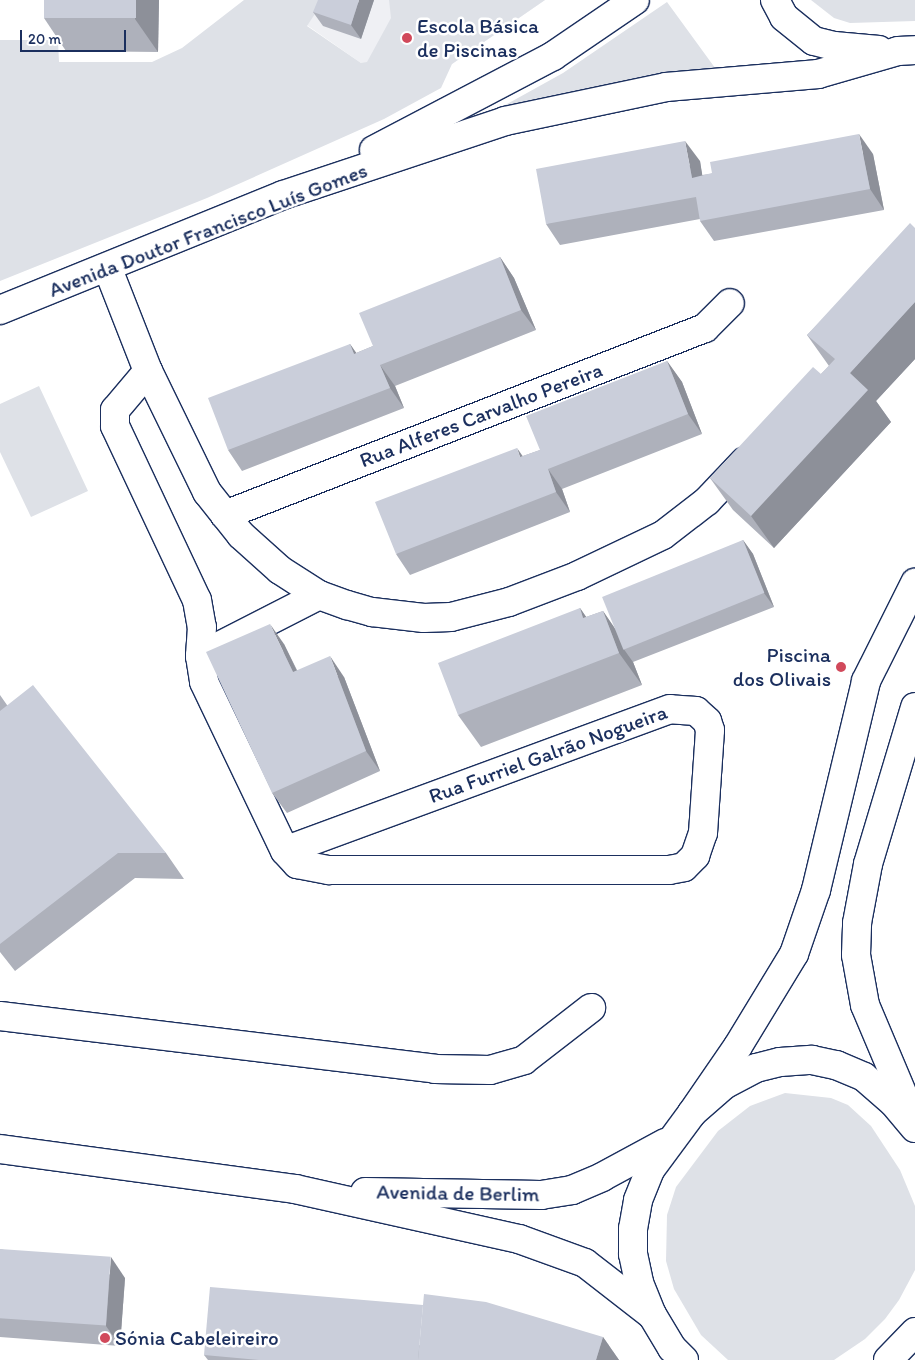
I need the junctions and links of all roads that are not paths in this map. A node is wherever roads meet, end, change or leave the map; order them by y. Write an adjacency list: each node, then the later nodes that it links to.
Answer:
1 (635, 0): 4 (main road)
2 (775, 0): 3 (main road)
3 (906, 51): 4 (main road, Avenida Doutor Francisco Luís Gomes)
4 (283, 196): 5 (main road, Avenida Doutor Francisco Luís Gomes)
5 (108, 269): 7 (main road, Avenida Doutor Francisco Luís Gomes); 8 (main road)
6 (730, 304): 10 (main road, Rua Alferes Carvalho Pereira)
7 (0, 310)
8 (148, 371): 10 (main road); 13 (main road, Rua Furriel Galrão Nogueira)
9 (759, 445): 12 (main road)
10 (224, 515): 12 (main road)
11 (915, 583): 18 (main road)
12 (319, 595): 13 (main road)
13 (200, 656): 15 (main road, Rua Furriel Galrão Nogueira)
14 (915, 707): 19 (main road)
15 (285, 851): 15 (main road, Rua Furriel Galrão Nogueira)
16 (591, 1008): 17 (main road)
17 (0, 1016)
18 (692, 1113): 19 (main road); 20 (main road)
19 (915, 1126)
20 (668, 1141): 22 (main road, Avenida de Berlim); 23 (main road)
21 (0, 1149): 22 (main road, Avenida de Berlim)
22 (295, 1189): 23 (main road, Avenida de Berlim)
23 (652, 1315): 24 (main road)
24 (678, 1356)

